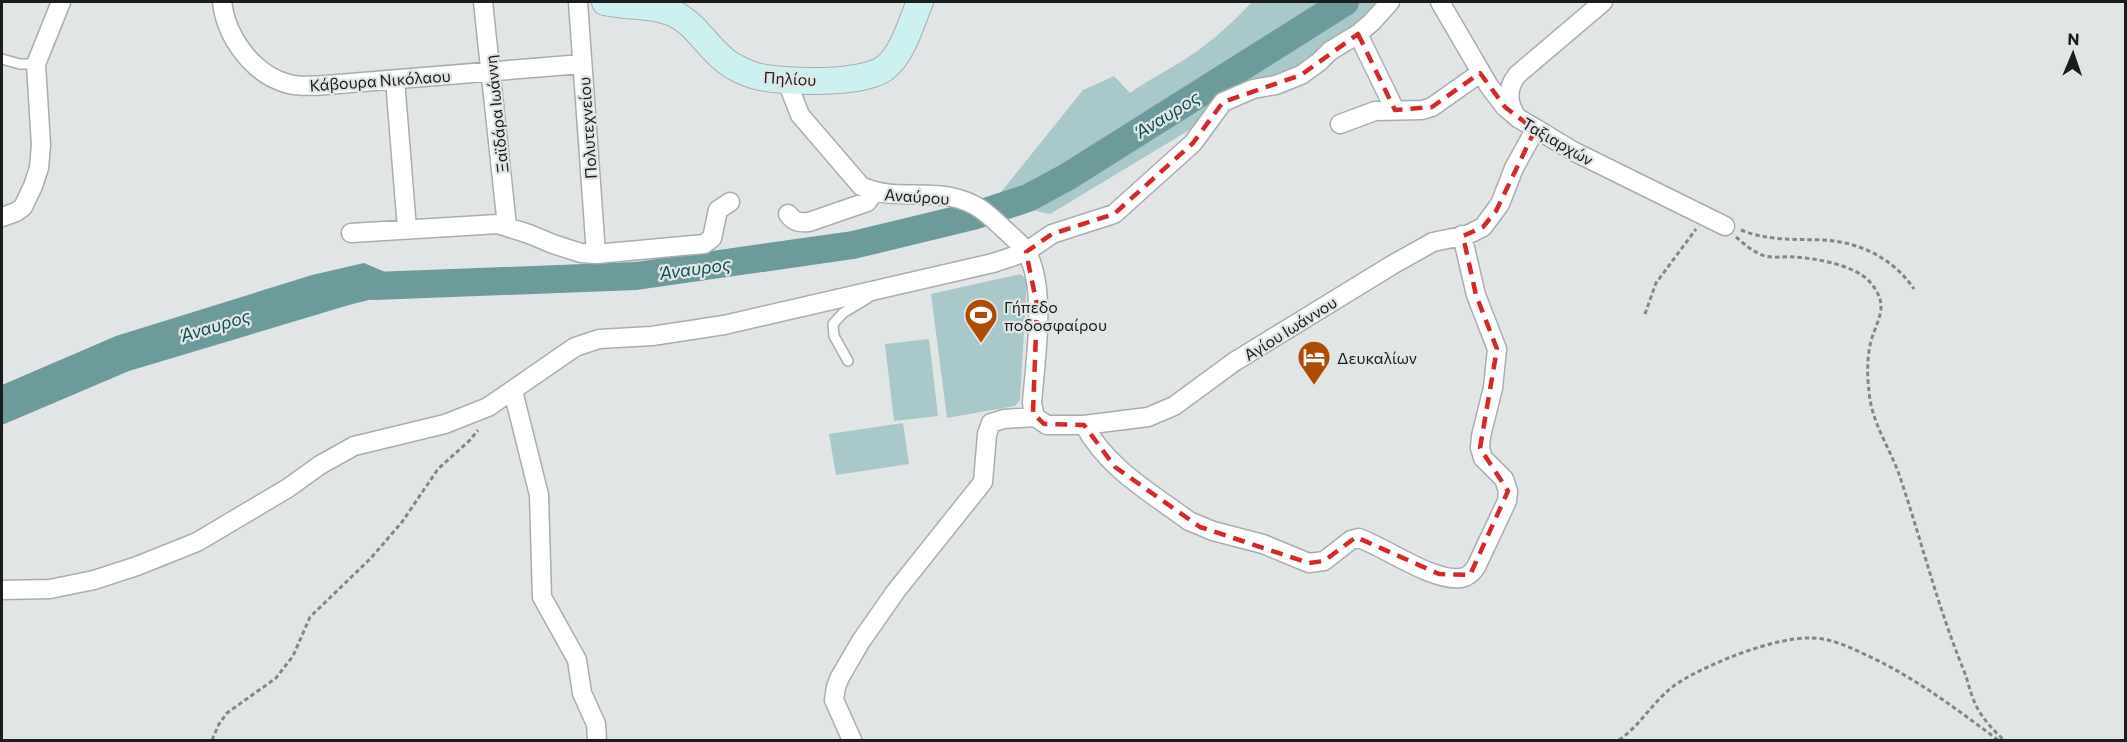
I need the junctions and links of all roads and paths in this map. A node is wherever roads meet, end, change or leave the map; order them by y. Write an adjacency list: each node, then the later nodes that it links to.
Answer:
1 (61, 2): 13 (street)
2 (222, 2): 17 (street, Κάβουρα Νικόλαου)
3 (483, 2): 15 (street, Ξαϊδάρα Ιωάννη)
4 (578, 2): 14 (street, Πολυτεχνείου)
5 (605, 2): 10 (main road, Πηλίου)
6 (920, 2): 18 (main road, Πηλίου)
7 (1390, 2): 11 (street)
8 (1440, 2): 16 (street, Ταξιαρχών)
9 (1603, 2): 20 (street)
10 (679, 8): 18 (main road, Πηλίου)
11 (1358, 34): 19 (street); 33 (street)
12 (2, 59): 13 (lane)
13 (36, 64): 26 (street)
14 (582, 64): 15 (street, Κάβουρα Νικόλαου); 34 (street, Πολυτεχνείου)
15 (492, 72): 17 (street, Κάβουρα Νικόλαου); 28 (street, Ξαϊδάρα Ιωάννη)
16 (1480, 73): 19 (street); 20 (street, Ταξιαρχών)
17 (395, 80): 30 (street)
18 (786, 80): 23 (street, Αναύρου)
19 (1395, 111): 21 (street)
20 (1518, 118): 22 (street, Ταξιαρχών)
21 (1340, 124)
22 (1535, 130): 27 (street, Ταξιαρχών); 32 (street, Αγίου Ιωάννου)
23 (874, 192): 25 (street); 33 (street, Αναύρου)
24 (730, 202): 34 (street)
25 (788, 214)
26 (2, 217)
27 (1704, 217): 29 (street, Ταξιαρχών); 37 (path)
28 (507, 226): 30 (street); 34 (street)
29 (1725, 226): 36 (path); 49 (path)
30 (407, 229): 31 (street)
31 (351, 233)
32 (1462, 235): 41 (street, Αγίου Ιωάννου); 41 (street)
33 (1026, 252): 35 (street); 40 (street, Αναύρου)
34 (596, 254)
35 (886, 287): 38 (lane); 39 (street)
36 (1914, 289)
37 (1645, 314)
38 (848, 361)
39 (513, 391): 43 (street); 45 (street)
40 (1035, 417): 41 (street, Αγίου Ιωάννου); 46 (street, Αγίου Ιωάννου)
41 (1084, 425)
42 (480, 428): 44 (path)
43 (2, 590)
44 (212, 741)
45 (597, 741)
46 (852, 741)
47 (1619, 741): 48 (path)
48 (1998, 741)
49 (2004, 741)

